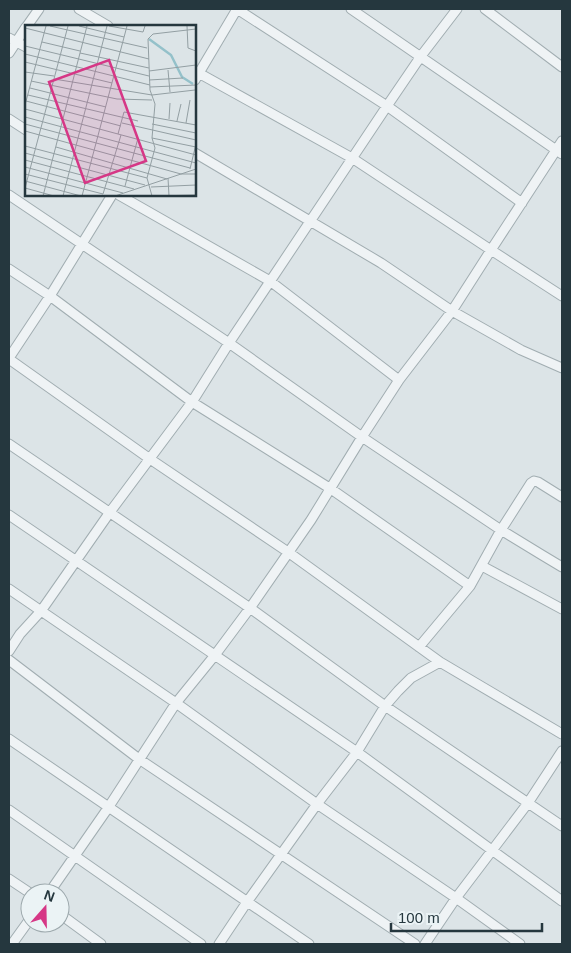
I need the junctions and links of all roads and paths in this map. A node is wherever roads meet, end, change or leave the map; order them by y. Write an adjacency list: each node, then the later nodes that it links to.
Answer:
1 (39, 9): 6 (street)
2 (79, 9): 7 (street)
3 (351, 9): 12 (street)
4 (456, 9): 12 (street)
5 (485, 9): 13 (street)
6 (28, 25)
7 (106, 25)
8 (25, 29): 9 (street)
9 (12, 40): 10 (street); 11 (street)
10 (25, 46)
11 (9, 53)
12 (421, 56): 15 (street); 19 (street)
13 (562, 67)
14 (196, 75): 15 (street); 21 (street)
15 (387, 106): 21 (street); 25 (street)
16 (9, 119): 17 (street)
17 (25, 129)
18 (562, 141): 19 (street)
19 (559, 152): 25 (street)
20 (196, 154): 26 (street)
21 (352, 158): 26 (street); 28 (street)
22 (9, 195): 27 (street)
23 (111, 196): 27 (street)
24 (122, 196): 30 (street)
25 (522, 203): 28 (street)
26 (310, 222): 30 (street); 33 (street)
27 (82, 243): 31 (street); 34 (street)
28 (490, 250): 32 (street); 33 (street)
29 (9, 270): 31 (street)
30 (270, 281): 34 (street); 37 (street)
31 (50, 296): 35 (street); 38 (street)
32 (562, 296)
33 (452, 311): 36 (street); 37 (street)
34 (229, 343): 38 (street); 39 (street)
35 (9, 359): 41 (street)
36 (562, 368)
37 (399, 380): 39 (street)
38 (192, 402): 41 (street); 42 (street)
39 (362, 437): 42 (street); 46 (street)
40 (9, 444): 44 (street)
41 (150, 460): 44 (street); 47 (street)
42 (331, 489): 47 (street); 51 (street)
43 (562, 497): 46 (street)
44 (110, 512): 48 (street); 53 (street)
45 (9, 515): 48 (street)
46 (501, 530): 49 (street); 50 (street)
47 (288, 552): 53 (street); 56 (street)
48 (76, 561): 55 (street); 58 (street)
49 (482, 566): 51 (street); 54 (street)
50 (562, 567)
51 (470, 586): 56 (street)
52 (9, 589): 55 (street)
53 (250, 608): 58 (street); 62 (street)
54 (562, 609)
55 (41, 612): 57 (street); 61 (street)
56 (418, 647): 60 (street)
57 (9, 651)
58 (215, 655): 61 (street); 66 (street)
59 (9, 660): 67 (street)
60 (440, 662): 62 (street); 63 (street)
61 (176, 702): 67 (street); 69 (street)
62 (385, 706): 66 (street); 68 (street)
63 (562, 734)
64 (9, 739): 70 (street)
65 (562, 751): 68 (street)
66 (357, 752): 69 (street); 73 (street)
67 (139, 759): 70 (street); 74 (street)
68 (528, 802): 72 (street); 73 (street)
69 (317, 804): 74 (street); 79 (street)
70 (108, 808): 75 (street); 81 (street)
71 (9, 810): 75 (street)
72 (562, 826)
73 (492, 850): 79 (street); 80 (street)
74 (282, 854): 81 (street); 89 (street)
75 (75, 856): 77 (street); 86 (street)
76 (9, 879): 78 (street)
77 (55, 883)
78 (20, 886)
79 (456, 898): 90 (street); 91 (street)
80 (562, 901)
81 (247, 902): 87 (street); 88 (street)
82 (70, 921): 85 (street)
83 (20, 933): 84 (street)
84 (12, 944)
85 (101, 944)
86 (200, 944)
87 (219, 944)
88 (309, 944)
89 (415, 944)
90 (424, 944)
91 (520, 944)

